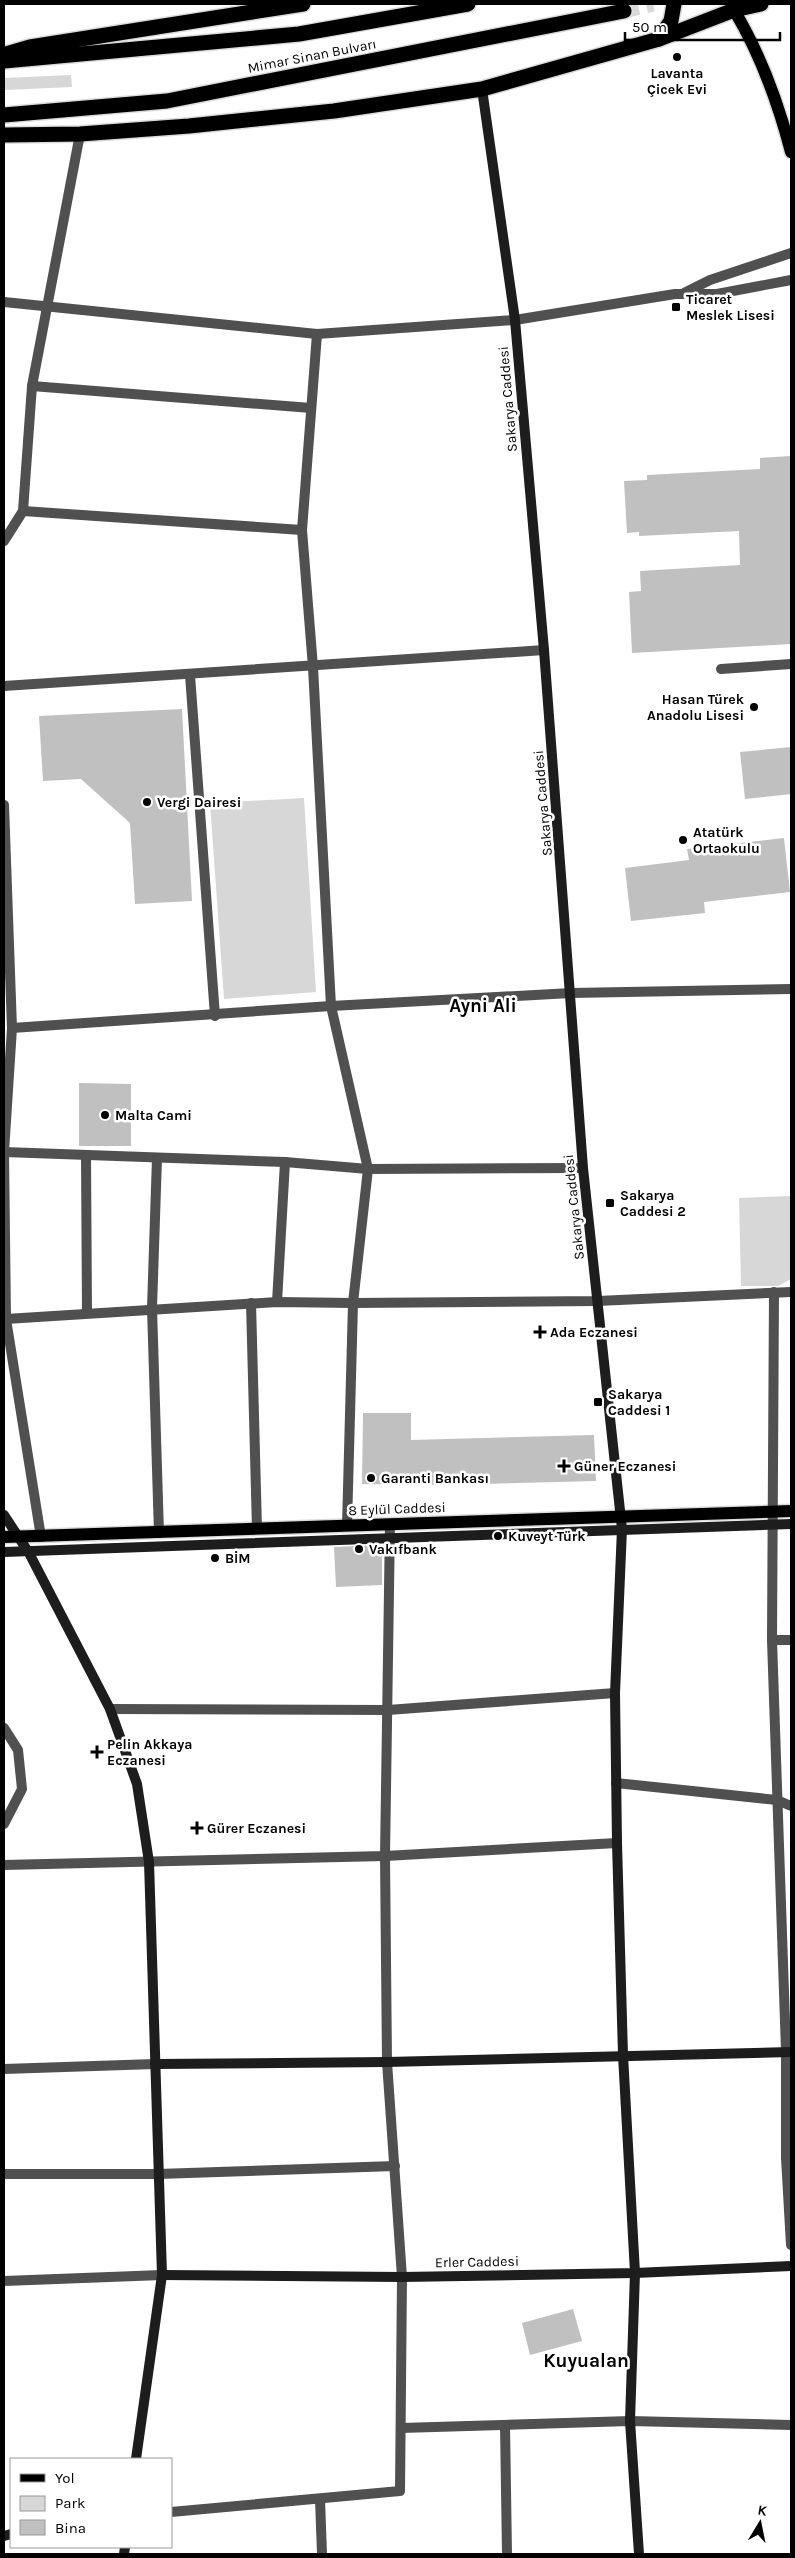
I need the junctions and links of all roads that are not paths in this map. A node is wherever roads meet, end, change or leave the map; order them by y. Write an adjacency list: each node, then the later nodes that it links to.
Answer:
1 (303, 4): 8 (highway)
2 (468, 4): 9 (highway, Mimar Sinan Bulvarı)
3 (674, 4): 7 (highway)
4 (761, 4): 5 (highway)
5 (731, 7): 7 (highway); 14 (main road)
6 (624, 11): 11 (highway, Mimar Sinan Bulvarı)
7 (659, 39): 10 (highway)
8 (4, 55)
9 (4, 61)
10 (482, 89): 12 (highway); 20 (street, Sakarya Caddesi)
11 (4, 115)
12 (80, 134): 13 (highway); 19 (street)
13 (4, 135)
14 (791, 152)
15 (791, 253): 17 (street)
16 (791, 280): 17 (street)
17 (684, 294): 20 (street)
18 (4, 302): 19 (street)
19 (48, 306): 21 (street); 22 (street)
20 (515, 320): 21 (street); 27 (street, Sakarya Caddesi)
21 (317, 334): 23 (street)
22 (32, 386): 23 (street); 24 (street)
23 (311, 408): 25 (street)
24 (23, 511): 25 (street); 26 (street)
25 (302, 530): 29 (street)
26 (4, 541)
27 (544, 650): 29 (street); 35 (street, Sakarya Caddesi)
28 (791, 664): 30 (street)
29 (313, 667): 31 (street); 36 (street)
30 (721, 669)
31 (190, 675): 32 (street); 37 (street)
32 (4, 686)
33 (4, 805): 38 (street)
34 (791, 989): 35 (street)
35 (572, 993): 36 (street); 43 (street, Sakarya Caddesi)
36 (331, 1006): 37 (street); 44 (street)
37 (215, 1016): 38 (street)
38 (12, 1028): 39 (street)
39 (4, 1152): 40 (street); 45 (street)
40 (86, 1155): 41 (street); 53 (street)
41 (157, 1158): 42 (street); 52 (street)
42 (285, 1162): 44 (street); 49 (street)
43 (583, 1168): 44 (street); 48 (street, Sakarya Caddesi)
44 (368, 1169): 51 (street)
45 (4, 1239): 54 (street)
46 (774, 1292): 47 (street); 48 (street); 56 (street)
47 (791, 1292)
48 (598, 1300): 51 (street); 58 (street, Sakarya Caddesi)
49 (277, 1302): 50 (street); 51 (street)
50 (251, 1303): 52 (street); 63 (street)
51 (352, 1304): 62 (street)
52 (152, 1308): 53 (street); 65 (street)
53 (87, 1313): 54 (street)
54 (6, 1319): 68 (street)
55 (791, 1511): 56 (main road, 8 Eylül Caddesi)
56 (772, 1512): 58 (main road, 8 Eylül Caddesi); 61 (street)
57 (4, 1515): 67 (street)
58 (620, 1516): 59 (main road, 8 Eylül Caddesi); 64 (street, Sakarya Caddesi)
59 (390, 1524): 62 (main road, 8 Eylül Caddesi); 69 (street)
60 (791, 1524): 61 (street)
61 (773, 1525): 64 (street); 72 (street)
62 (347, 1526): 63 (main road, 8 Eylül Caddesi)
63 (257, 1529): 65 (main road, 8 Eylül Caddesi)
64 (622, 1530): 69 (street); 74 (street, Sakarya Caddesi)
65 (159, 1533): 68 (main road, 8 Eylül Caddesi)
66 (4, 1537): 67 (main road, 8 Eylül Caddesi)
67 (20, 1537): 68 (main road, 8 Eylül Caddesi); 71 (street)
68 (41, 1537)
69 (391, 1538): 71 (street); 76 (street)
70 (4, 1552): 71 (street)
71 (29, 1553): 75 (street)
72 (772, 1640): 73 (street); 79 (street)
73 (791, 1640)
74 (615, 1693): 76 (street); 78 (street, Sakarya Caddesi)
75 (110, 1709): 76 (street); 84 (street)
76 (388, 1710): 83 (street)
77 (4, 1728): 81 (street)
78 (616, 1782): 79 (street); 82 (street, Sakarya Caddesi)
79 (777, 1800): 80 (street); 86 (street)
80 (791, 1806)
81 (4, 1824)
82 (617, 1843): 83 (street); 87 (street, Sakarya Caddesi)
83 (385, 1856): 84 (street); 88 (street)
84 (149, 1862): 85 (street); 89 (street)
85 (4, 1865)
86 (789, 2052): 87 (street); 94 (street)
87 (623, 2056): 88 (street); 96 (street, Sakarya Caddesi)
88 (387, 2062): 89 (street); 91 (street)
89 (155, 2064): 90 (street); 93 (street)
90 (4, 2069)
91 (394, 2166): 93 (street); 98 (street)
92 (4, 2174): 93 (street)
93 (158, 2174): 97 (street)
94 (791, 2245)
95 (791, 2266): 96 (street, Erler Caddesi)
96 (634, 2273): 98 (street, Erler Caddesi); 100 (street, Sakarya Caddesi)
97 (162, 2275): 98 (street, Erler Caddesi); 99 (street); 104 (street)
98 (402, 2277): 103 (street)
99 (4, 2281)
100 (630, 2421): 101 (street); 102 (street); 109 (street, Sakarya Caddesi)
101 (505, 2425): 103 (street); 108 (street)
102 (791, 2425)
103 (401, 2428): 105 (street)
104 (136, 2458)
105 (320, 2500): 106 (street); 107 (street)
106 (172, 2512)
107 (322, 2554)
108 (507, 2554)
109 (639, 2554)

